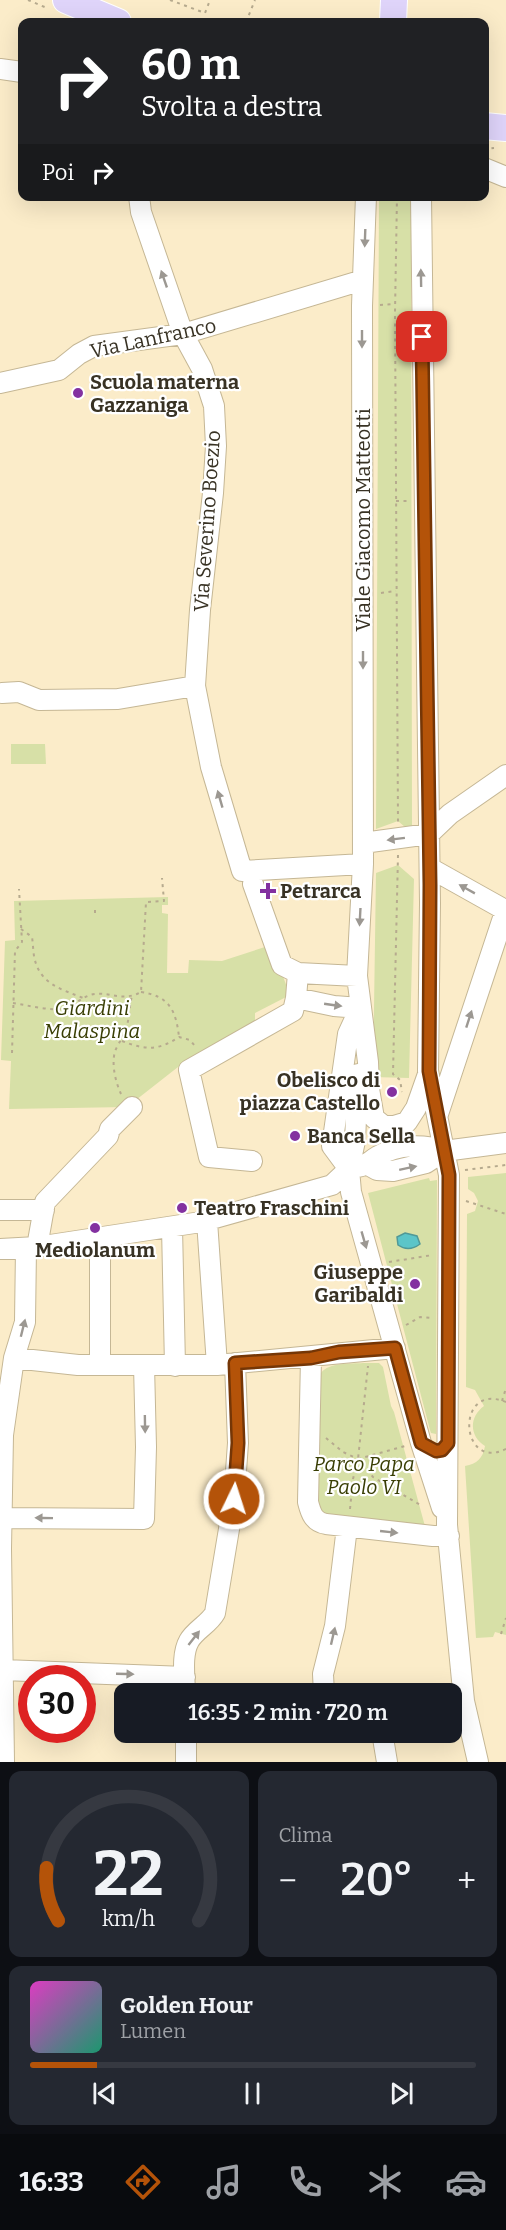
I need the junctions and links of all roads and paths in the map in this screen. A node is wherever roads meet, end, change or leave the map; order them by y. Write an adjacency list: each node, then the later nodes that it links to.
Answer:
1 (66, 0): 6 (main road)
2 (170, 0): 3 (path)
3 (210, 0)
4 (255, 0): 7 (path)
5 (394, 0): 8 (main road)
6 (109, 18)
7 (248, 18)
8 (393, 18)
9 (0, 69): 10 (street)
10 (18, 71)
11 (489, 126): 12 (main road)
12 (506, 128)
13 (489, 170): 14 (street)
14 (506, 177)
15 (140, 201): 20 (street, Via Severino Boezio, one-way to 15)
16 (366, 201): 19 (street, Viale Giacomo Matteotti, one-way to 19)
17 (397, 201): 26 (path)
18 (421, 201): 25 (street, Viale Giacomo Matteotti, one-way to 18)
19 (363, 280): 20 (street, Via Lanfranco); 27 (street, Viale Giacomo Matteotti, one-way to 27)
20 (183, 334): 21 (street, Via Lanfranco); 22 (street, Via Severino Boezio)
21 (5, 380)
22 (195, 686): 23 (street); 28 (street, Via Severino Boezio, one-way to 22)
23 (2, 693)
24 (506, 775): 25 (street)
25 (429, 834): 26 (street); 29 (street, Viale Giacomo Matteotti)
26 (398, 840): 27 (street, one-way to 27); 48 (path)
27 (363, 843): 28 (street, Viale Giacomo Matteotti)
28 (363, 864): 38 (street, Viale Giacomo Matteotti, one-way to 38)
29 (430, 868): 34 (street, Viale Giacomo Matteotti, one-way to 29); 47 (street, Viale Giacomo Matteotti)
30 (162, 878): 39 (path)
31 (253, 884): 37 (street)
32 (19, 890): 36 (path)
33 (95, 907): 35 (path)
34 (506, 909): 50 (street, Viale Giacomo Matteotti, one-way to 34)
35 (95, 913)
36 (21, 928): 41 (path); 43 (path)
37 (298, 973): 38 (street); 42 (street)
38 (357, 976): 44 (street, Viale Giacomo Matteotti)
39 (141, 992): 40 (path); 45 (path)
40 (132, 996): 41 (path); 45 (path)
41 (83, 998): 43 (path)
42 (296, 998): 44 (street, one-way to 44); 53 (street)
43 (14, 1003): 46 (path)
44 (360, 1008): 47 (street, Viale Giacomo Matteotti); 55 (street, Viale Giacomo Matteotti)
45 (122, 1041): 49 (path)
46 (12, 1053)
47 (429, 1071): 50 (street, Viale Giacomo Matteotti)
48 (402, 1096)
49 (132, 1107): 59 (street)
50 (437, 1116): 52 (street, Viale Giacomo Matteotti)
51 (506, 1143): 52 (street)
52 (444, 1151): 55 (street); 82 (street, Viale Giacomo Matteotti)
53 (252, 1161)
54 (506, 1165): 56 (path)
55 (358, 1167): 61 (street); 70 (street, Viale Giacomo Matteotti, one-way to 70)
56 (465, 1169)
57 (477, 1205): 60 (path)
58 (0, 1210): 59 (street)
59 (44, 1210): 64 (street)
60 (506, 1214)
61 (207, 1221): 62 (street); 74 (street)
62 (172, 1227): 63 (street); 77 (street)
63 (100, 1238): 64 (street); 75 (street)
64 (31, 1248): 65 (street); 72 (street, one-way to 64)
65 (0, 1249)
66 (437, 1254): 67 (path)
67 (386, 1263)
68 (437, 1318): 69 (path)
69 (403, 1327)
70 (395, 1348): 71 (street); 83 (street, Viale Giacomo Matteotti)
71 (368, 1350): 73 (street); 85 (path)
72 (14, 1358): 75 (street); 87 (street)
73 (311, 1358): 74 (street); 81 (street)
74 (226, 1364): 77 (street); 94 (street, one-way to 74)
75 (100, 1365): 76 (street)
76 (144, 1365): 77 (street); 87 (street, one-way to 87)
77 (175, 1366)
78 (506, 1388): 79 (path)
79 (502, 1401): 80 (path); 84 (path)
80 (506, 1402)
81 (310, 1424): 85 (path); 88 (street)
82 (448, 1443): 83 (street); 89 (street, Viale Giacomo Matteotti)
83 (414, 1444): 85 (path); 89 (street, Viale Giacomo Matteotti)
84 (506, 1449)
85 (358, 1459): 86 (path); 88 (path)
86 (422, 1506)
87 (2, 1518): 92 (street)
88 (347, 1527): 89 (street, one-way to 89); 95 (street, one-way to 88)
89 (448, 1530): 96 (street)
90 (506, 1618): 91 (path)
91 (501, 1634)
92 (3, 1670): 93 (street, one-way to 93); 100 (street)
93 (161, 1683)
94 (185, 1683)
95 (324, 1683)
96 (457, 1683)
97 (462, 1714): 103 (street)
98 (186, 1743): 101 (street)
99 (384, 1743): 102 (street)
100 (4, 1762)
101 (186, 1762)
102 (387, 1762)
103 (478, 1762)

